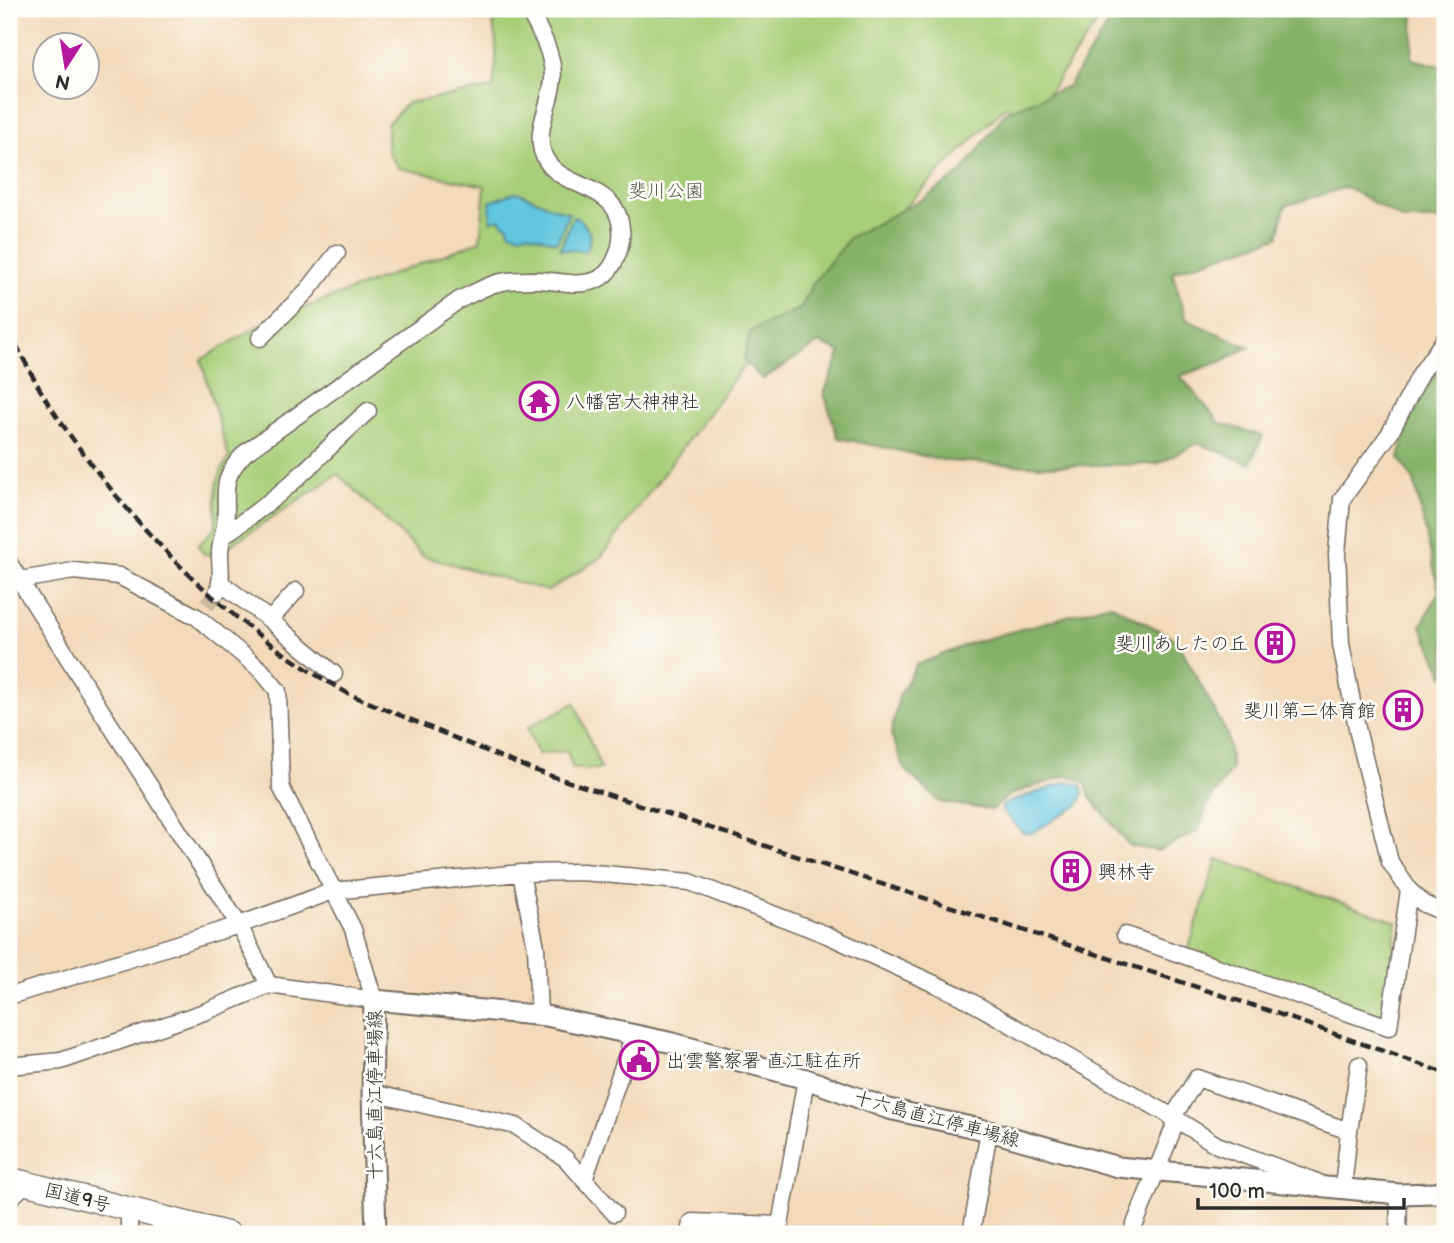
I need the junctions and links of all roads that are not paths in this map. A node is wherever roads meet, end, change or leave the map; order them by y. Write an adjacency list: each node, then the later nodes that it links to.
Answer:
1 (528, 9): 6 (street)
2 (337, 254): 3 (street)
3 (260, 338)
4 (1445, 339): 14 (street)
5 (368, 411): 6 (street)
6 (223, 536): 10 (street)
7 (9, 563): 8 (street)
8 (20, 580): 10 (street); 17 (street)
9 (296, 591): 11 (street)
10 (211, 600): 11 (street); 15 (street)
11 (270, 620): 12 (street)
12 (334, 674)
13 (521, 873): 15 (street); 22 (street); 28 (street)
14 (1409, 890): 16 (street); 18 (street)
15 (333, 891): 17 (street); 21 (street)
16 (1445, 913)
17 (239, 925): 19 (street); 20 (street)
18 (1125, 935)
19 (269, 985): 21 (street); 25 (street)
20 (9, 996)
21 (374, 1000): 22 (main road, 十六島直江停車場線); 27 (main road, 十六島直江停車場線)
22 (539, 1015): 23 (main road, 十六島直江停車場線)
23 (634, 1034): 26 (main road, 十六島直江停車場線); 32 (street)
24 (1359, 1065): 30 (street)
25 (9, 1066)
26 (806, 1079): 29 (main road, 十六島直江停車場線); 43 (street)
27 (372, 1093): 32 (street); 42 (main road, 十六島直江停車場線)
28 (1173, 1117): 30 (street); 31 (street); 34 (street)
29 (989, 1131): 31 (main road, 十六島直江停車場線); 44 (street)
30 (1349, 1131): 34 (street)
31 (1157, 1170): 34 (main road, 十六島直江停車場線); 45 (street)
32 (584, 1180): 39 (street)
33 (17, 1181): 37 (street); 38 (highway, 国道9号)
34 (1334, 1187): 36 (main road, 十六島直江停車場線)
35 (1445, 1190): 36 (main road, 十六島直江停車場線)
36 (1399, 1194): 46 (street)
37 (9, 1199)
38 (129, 1209): 40 (street); 41 (highway, 国道9号)
39 (614, 1213)
40 (129, 1234)
41 (229, 1234)
42 (376, 1234)
43 (690, 1234)
44 (971, 1234)
45 (1132, 1234)
46 (1398, 1234)

